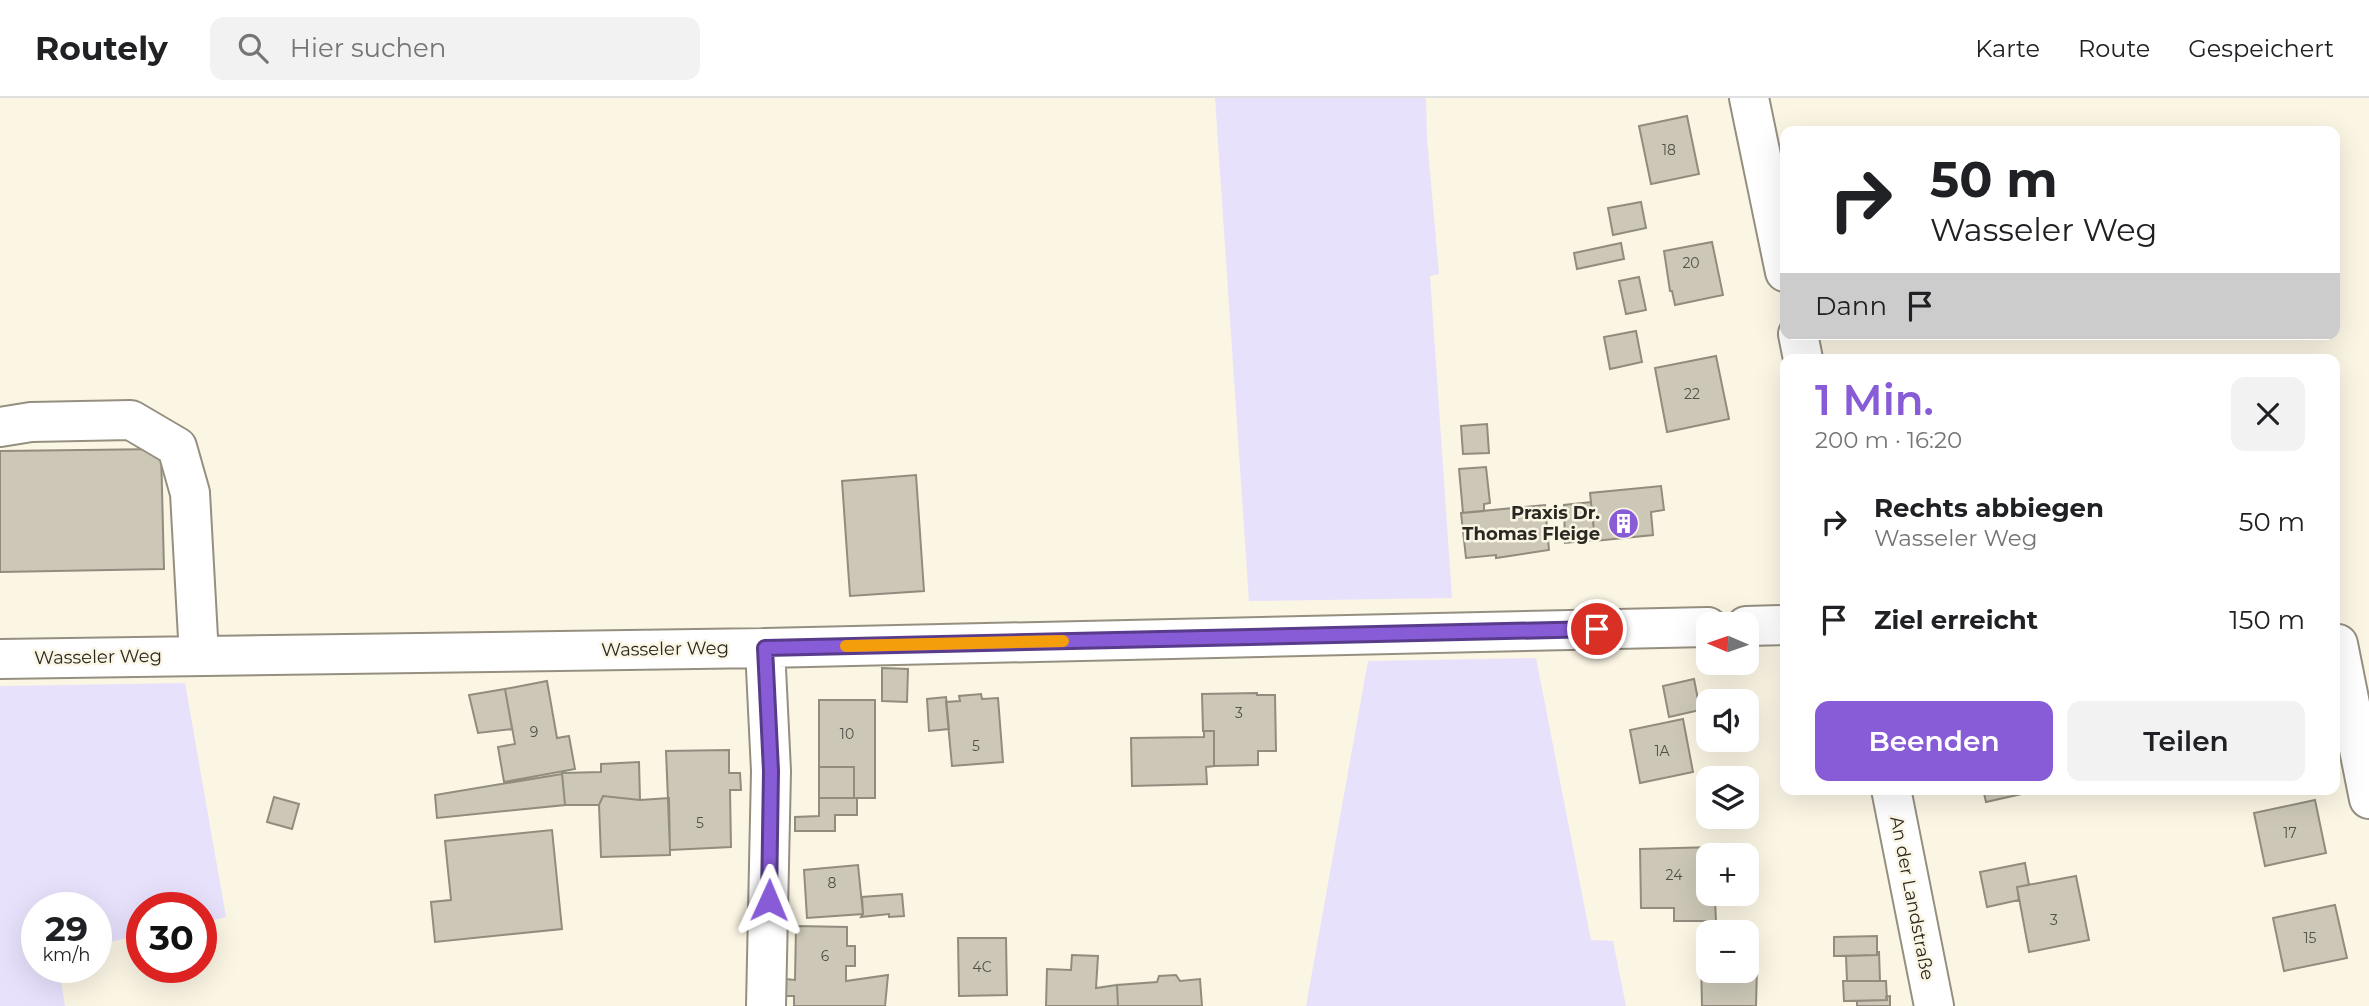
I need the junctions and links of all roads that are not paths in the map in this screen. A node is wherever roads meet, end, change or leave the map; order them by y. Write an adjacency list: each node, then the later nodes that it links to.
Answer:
1 (1749, 98): 2 (street)
2 (1780, 248)
3 (0, 427): 9 (street)
4 (1780, 625): 5 (street)
5 (1759, 626)
6 (1696, 627): 7 (street, Wasseler Weg)
7 (765, 648): 9 (street, Wasseler Weg); 13 (street)
8 (2340, 654): 12 (street)
9 (199, 656): 10 (street, Wasseler Weg)
10 (0, 659)
11 (1892, 795): 14 (street, An der Landstraße)
12 (2369, 799)
13 (766, 1006)
14 (1934, 1006)

